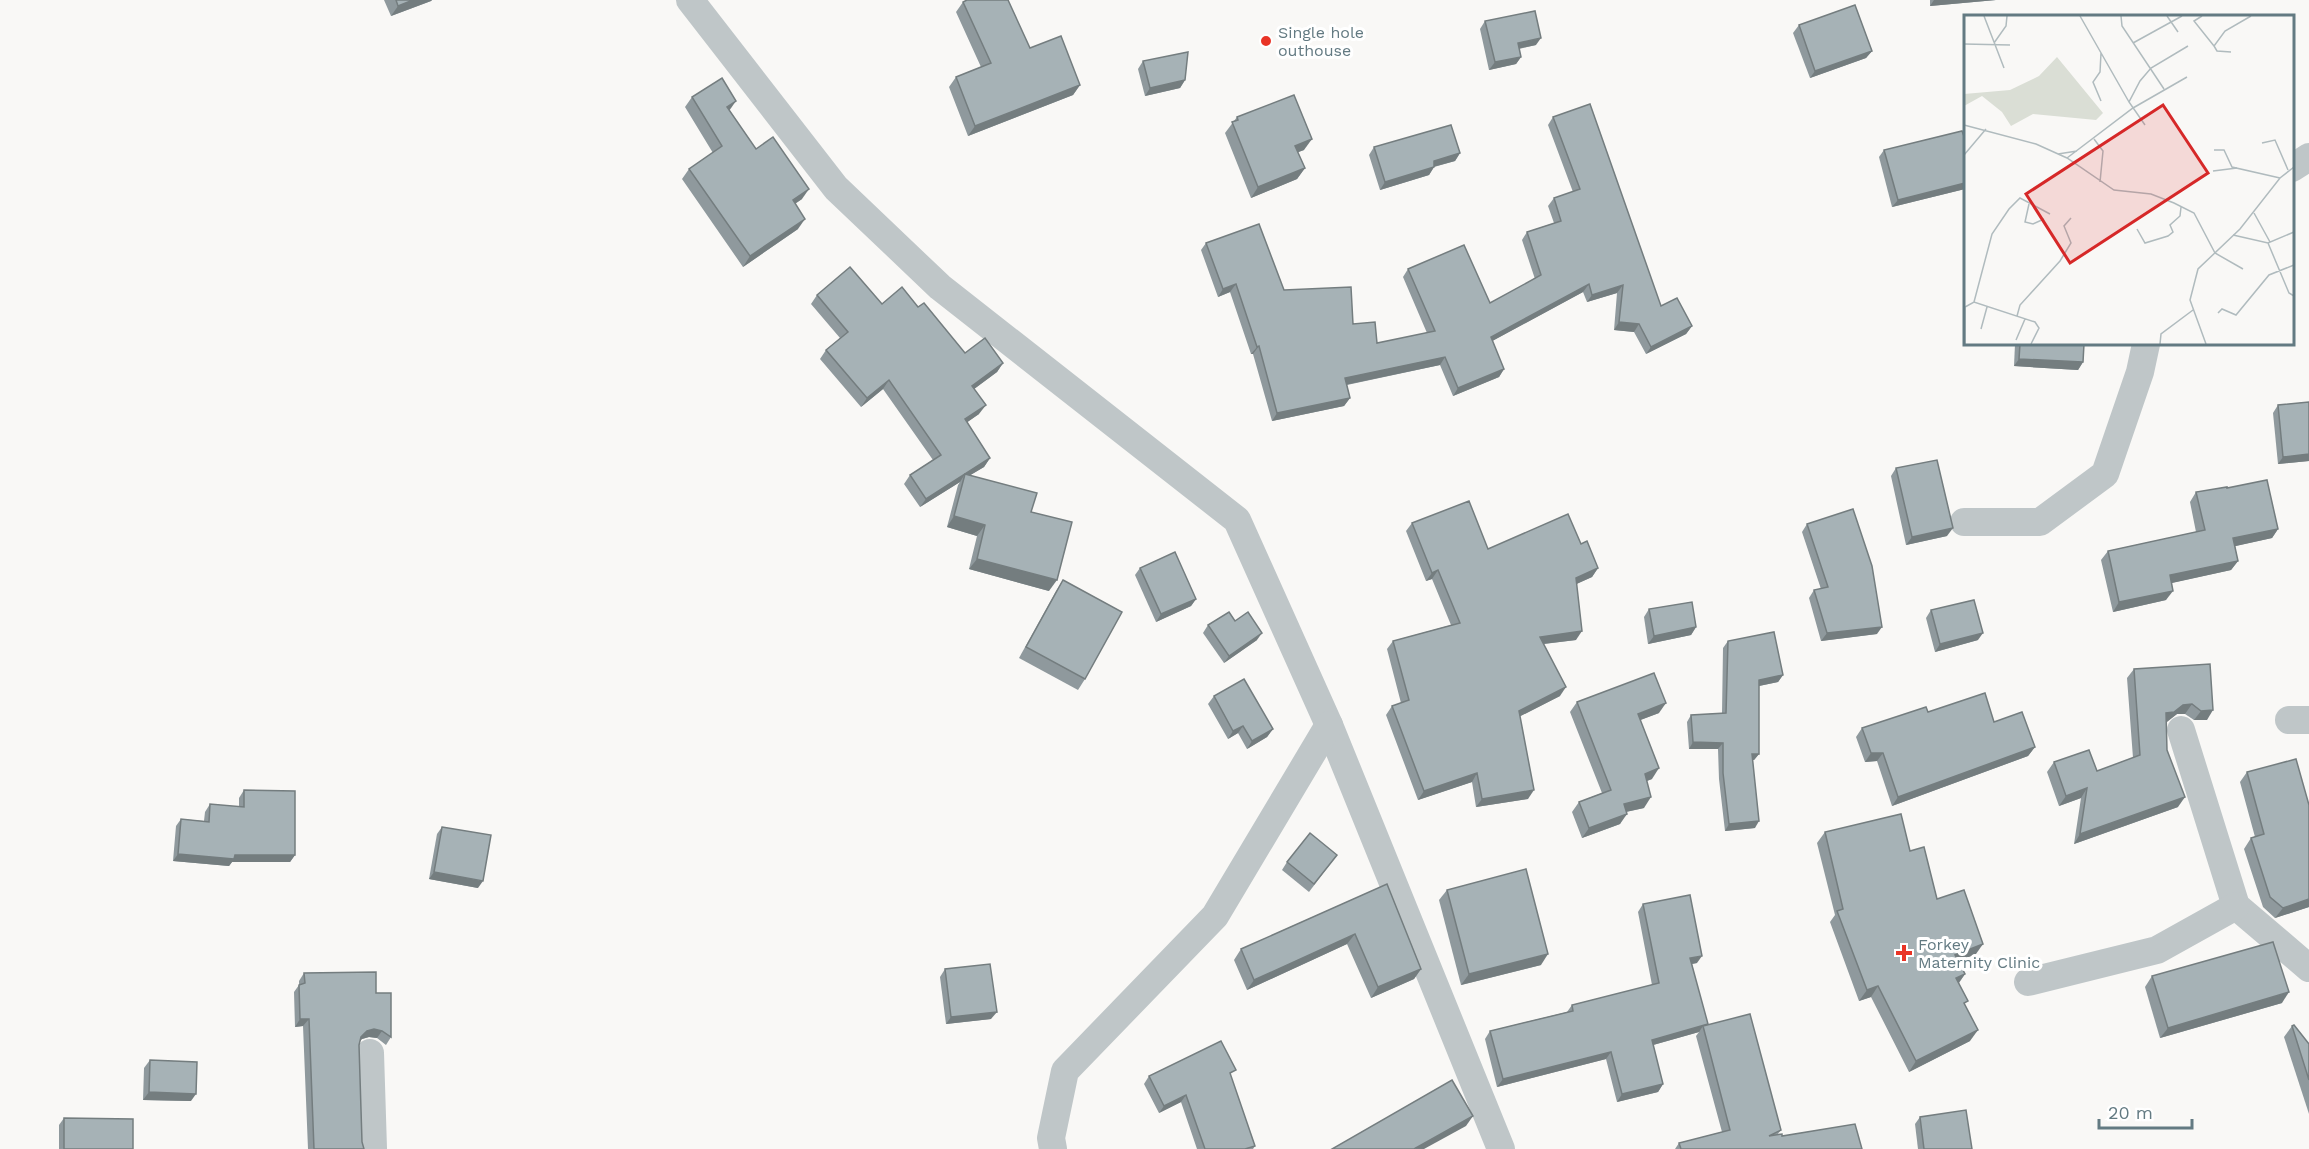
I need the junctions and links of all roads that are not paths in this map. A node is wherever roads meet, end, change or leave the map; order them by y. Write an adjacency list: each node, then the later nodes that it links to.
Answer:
1 (690, 0): 6 (street)
2 (2309, 157): 3 (street)
3 (2294, 167)
4 (2146, 345): 5 (street)
5 (1964, 522)
6 (1329, 725): 13 (street); 14 (street)
7 (2181, 730): 8 (street)
8 (2236, 906): 9 (street); 10 (street)
9 (2309, 968)
10 (2028, 982)
11 (370, 1053): 12 (street)
12 (373, 1149)
13 (1053, 1149)
14 (1501, 1149)

